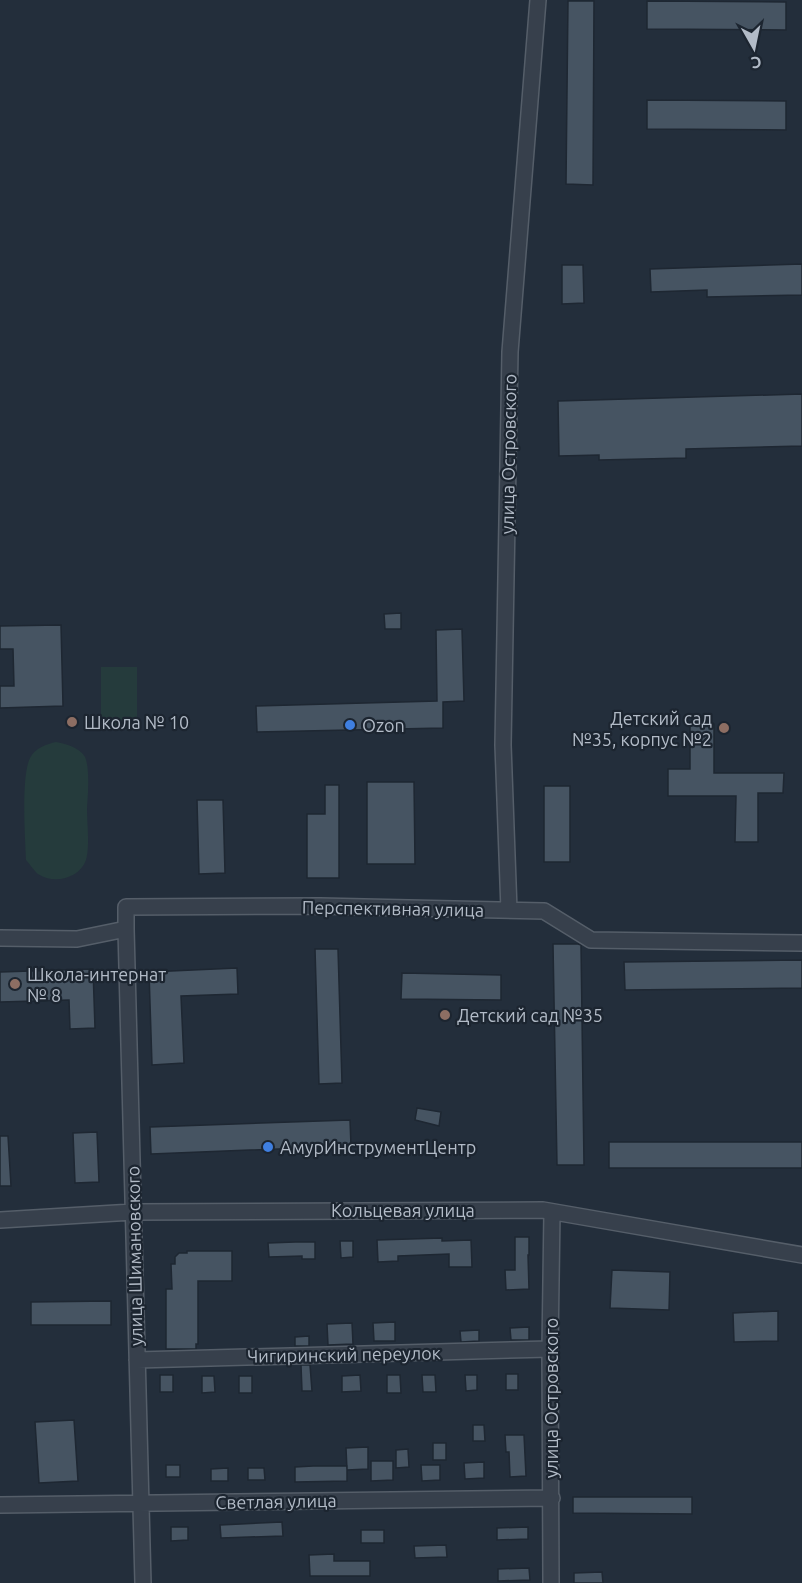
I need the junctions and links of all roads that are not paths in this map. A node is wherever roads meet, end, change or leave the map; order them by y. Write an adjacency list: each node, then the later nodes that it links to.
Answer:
1 (538, 0): 2 (street, улица Островского)
2 (509, 909): 3 (street, Перспективная улица); 5 (street, Перспективная улица)
3 (126, 929): 4 (street); 6 (street, улица Шимановского)
4 (0, 938)
5 (802, 943)
6 (133, 1212): 7 (street, Кольцевая улица); 8 (street, Кольцевая улица); 11 (street, улица Шимановского)
7 (552, 1212): 9 (street, Кольцевая улица); 10 (street, улица Островского)
8 (0, 1220)
9 (802, 1255)
10 (550, 1349): 11 (street, Чигиринский переулок); 12 (street, улица Островского)
11 (137, 1360): 13 (street, улица Шимановского)
12 (552, 1498): 13 (street, Светлая улица); 16 (street, улица Островского)
13 (141, 1502): 14 (street, Светлая улица); 15 (street, улица Шимановского)
14 (0, 1505)
15 (143, 1583)
16 (551, 1583)

